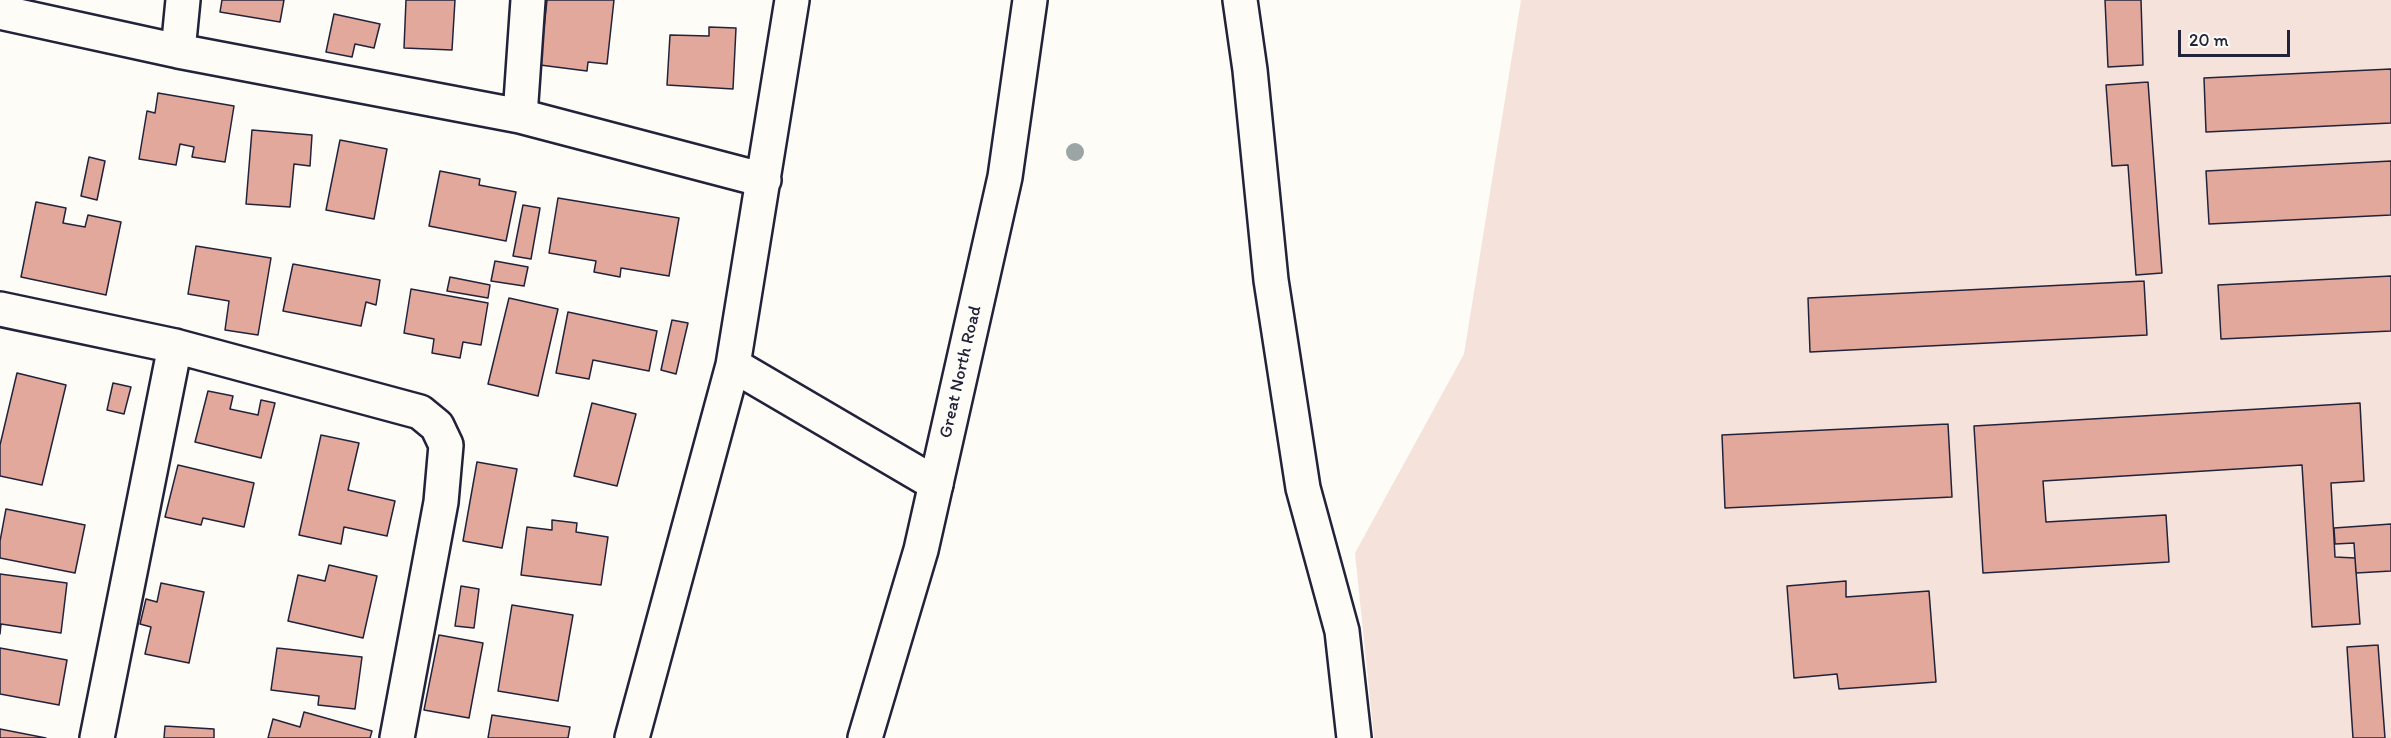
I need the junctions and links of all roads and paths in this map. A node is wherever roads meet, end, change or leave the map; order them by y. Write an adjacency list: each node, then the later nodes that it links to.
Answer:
1 (183, 0): 7 (main road)
2 (528, 0): 8 (main road)
3 (792, 0): 9 (main road)
4 (1030, 0): 13 (main road, Great North Road)
5 (1240, 0): 18 (main road)
6 (0, 12): 7 (main road)
7 (178, 51): 8 (main road)
8 (520, 116): 9 (main road)
9 (764, 180): 12 (main road)
10 (0, 309): 11 (main road)
11 (175, 346): 14 (main road); 15 (main road)
12 (733, 365): 13 (main road); 16 (main road)
13 (936, 484): 17 (main road, Great North Road)
14 (97, 738)
15 (397, 738)
16 (632, 738)
17 (865, 738)
18 (1354, 738)

